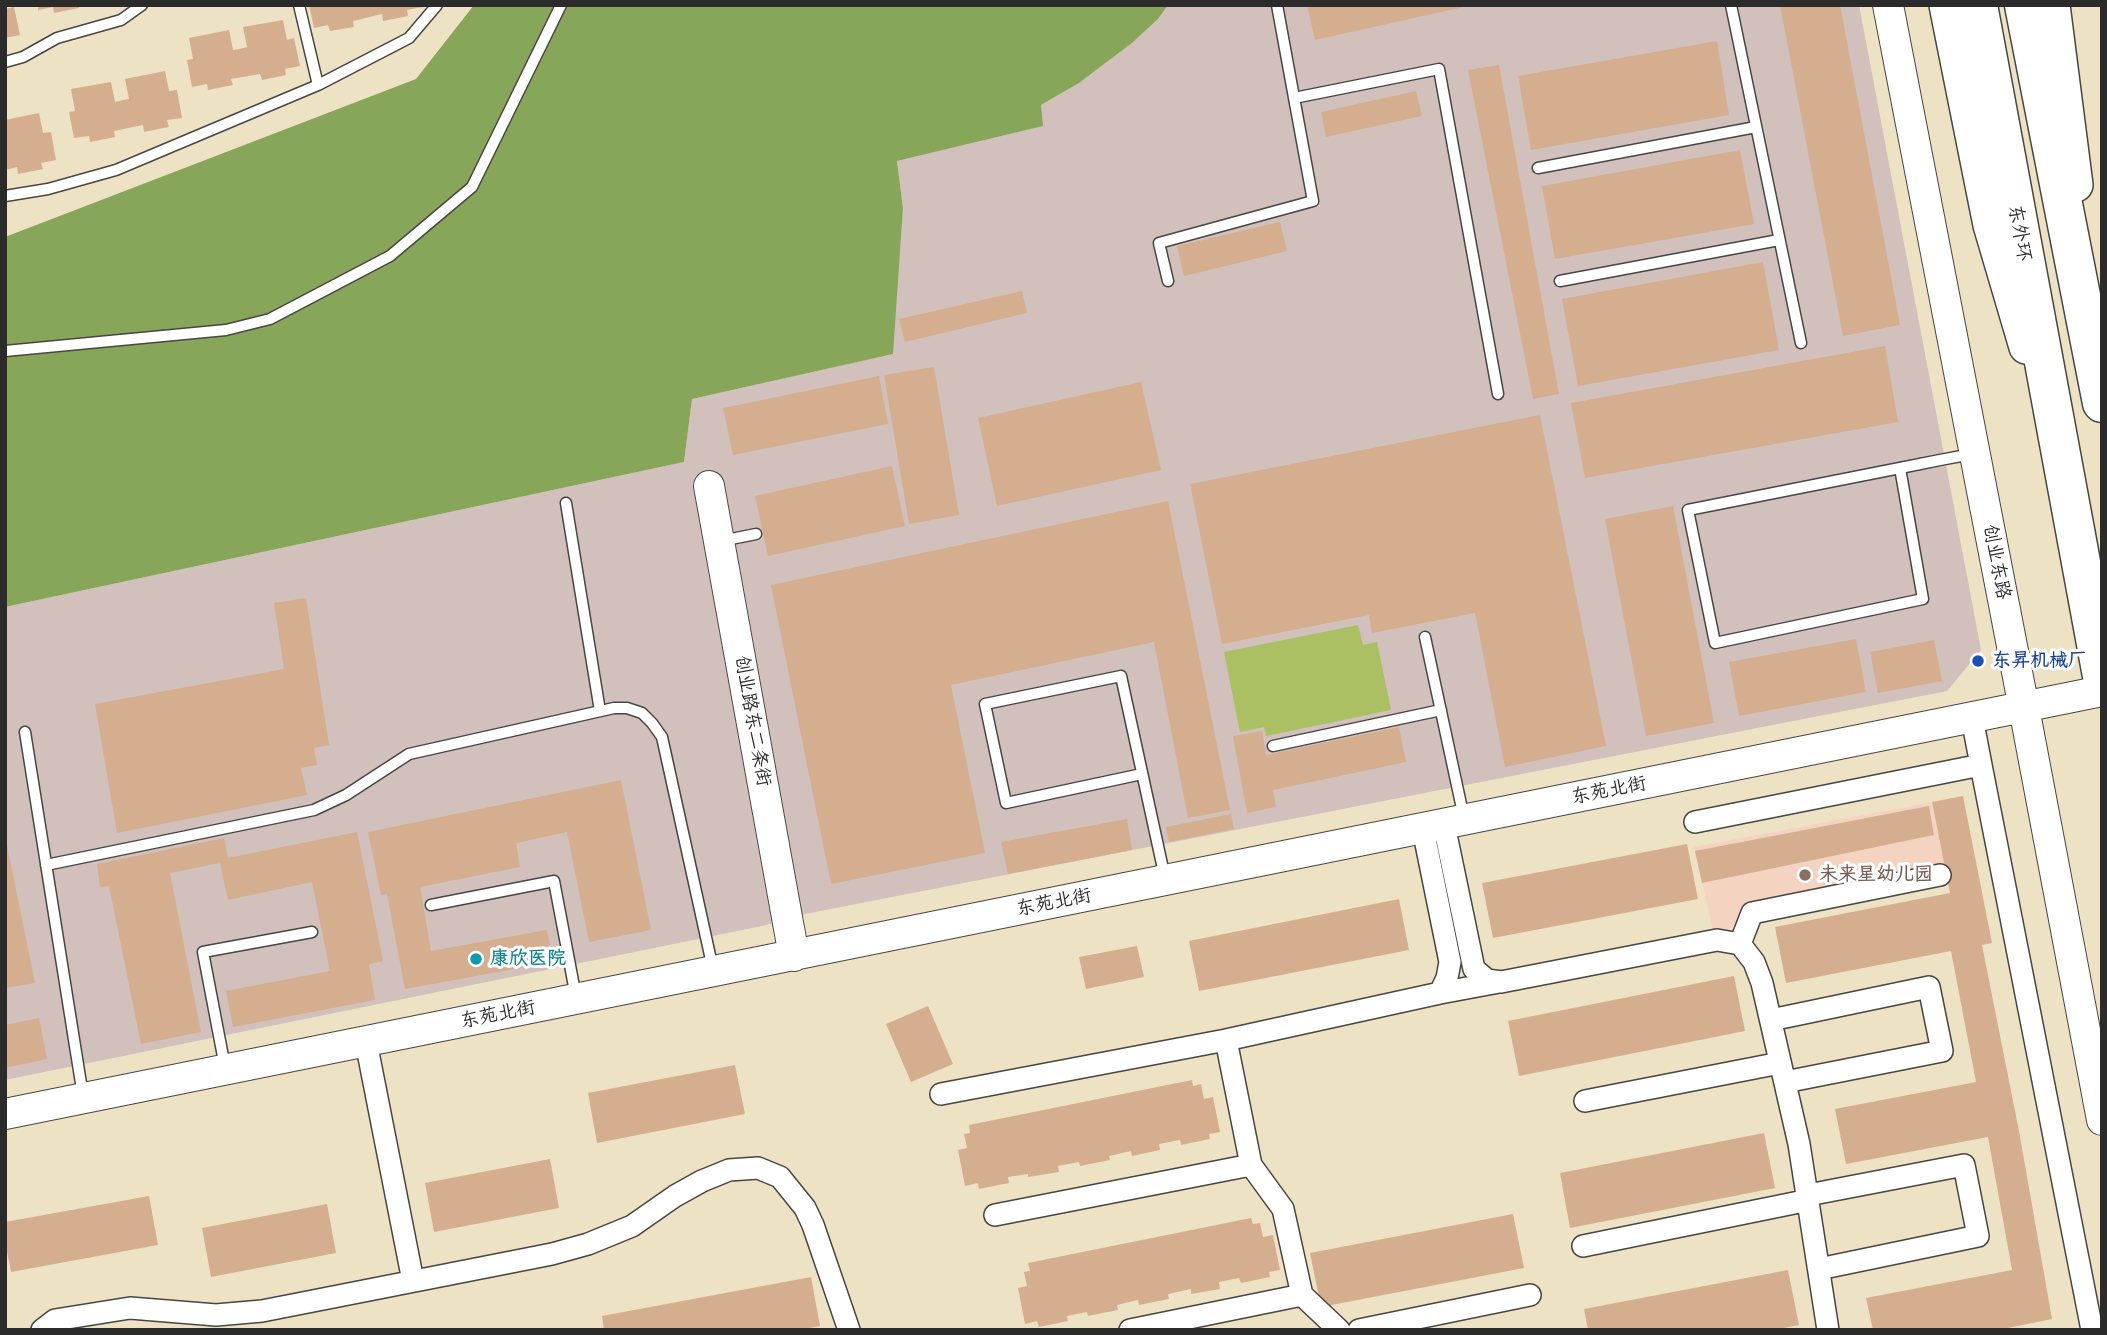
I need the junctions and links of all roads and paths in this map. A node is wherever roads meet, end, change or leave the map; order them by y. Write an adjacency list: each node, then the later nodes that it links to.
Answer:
1 (142, 5): 12 (lane)
2 (299, 5): 13 (lane)
3 (437, 5): 13 (lane)
4 (561, 5): 22 (lane)
5 (1277, 5): 14 (lane)
6 (1731, 5): 15 (lane)
7 (1888, 5): 26 (main road, 创业东路)
8 (1946, 5): 27 (main road)
9 (1978, 5): 27 (highway, 东外环)
10 (2024, 5): 25 (highway)
11 (2053, 5): 23 (main road)
12 (5, 62)
13 (318, 85): 17 (lane)
14 (1294, 98): 19 (lane); 24 (lane)
15 (1756, 127): 16 (lane); 18 (lane)
16 (1538, 168)
17 (5, 196)
18 (1779, 240): 20 (lane); 21 (lane)
19 (1168, 281)
20 (1560, 281)
21 (1801, 342)
22 (5, 351)
23 (2102, 382)
24 (1498, 394)
25 (2102, 402)
26 (1975, 453): 28 (lane); 36 (main road, 创业东路)
27 (2061, 461): 34 (highway, 东外环)
28 (1900, 468): 28 (lane)
29 (709, 486): 32 (main road, 创业路东二条街)
30 (566, 503): 38 (lane)
31 (757, 534): 32 (lane)
32 (719, 541): 52 (main road, 创业路东二条街)
33 (1425, 637): 37 (lane)
34 (2102, 676)
35 (2102, 691): 36 (main road, 东苑北街)
36 (2024, 708): 39 (main road, 东苑北街); 66 (main road, 创业东路)
37 (1441, 710): 41 (lane); 45 (lane)
38 (600, 711): 46 (lane); 53 (lane)
39 (1972, 718): 42 (street); 45 (main road, 东苑北街)
40 (25, 732): 46 (lane)
41 (1273, 746)
42 (1981, 765): 44 (street); 81 (street)
43 (1142, 775): 43 (lane); 48 (lane)
44 (1695, 822)
45 (1444, 825): 48 (main road, 东苑北街); 54 (street); 55 (street)
46 (46, 865): 63 (lane)
47 (1940, 875): 51 (street)
48 (1166, 881): 52 (main road, 东苑北街)
49 (431, 905): 56 (lane)
50 (312, 932): 60 (lane)
51 (1740, 944): 54 (street); 57 (street)
52 (794, 956): 53 (main road, 东苑北街)
53 (714, 972): 56 (main road, 东苑北街)
54 (1501, 982): 55 (street)
55 (1440, 993): 58 (street)
56 (577, 999): 59 (main road, 东苑北街)
57 (1770, 1020): 61 (street); 61 (street)
58 (1226, 1040): 62 (street); 67 (street)
59 (366, 1042): 60 (main road, 东苑北街); 72 (street)
60 (226, 1070): 63 (main road, 东苑北街)
61 (1782, 1073): 64 (street); 68 (street)
62 (941, 1094)
63 (84, 1098): 65 (main road, 东苑北街)
64 (1585, 1101)
65 (5, 1114)
66 (2102, 1120)
67 (1251, 1165): 69 (street); 73 (street)
68 (1809, 1198): 70 (street); 71 (street); 71 (street)
69 (995, 1214)
70 (1583, 1246)
71 (1819, 1269): 80 (street)
72 (413, 1282): 75 (street); 76 (street)
73 (1301, 1295): 77 (street); 78 (street)
74 (1530, 1295): 79 (street)
75 (42, 1330)
76 (849, 1330)
77 (1130, 1330)
78 (1339, 1330)
79 (1359, 1330)
80 (1828, 1330)
81 (2092, 1330)

